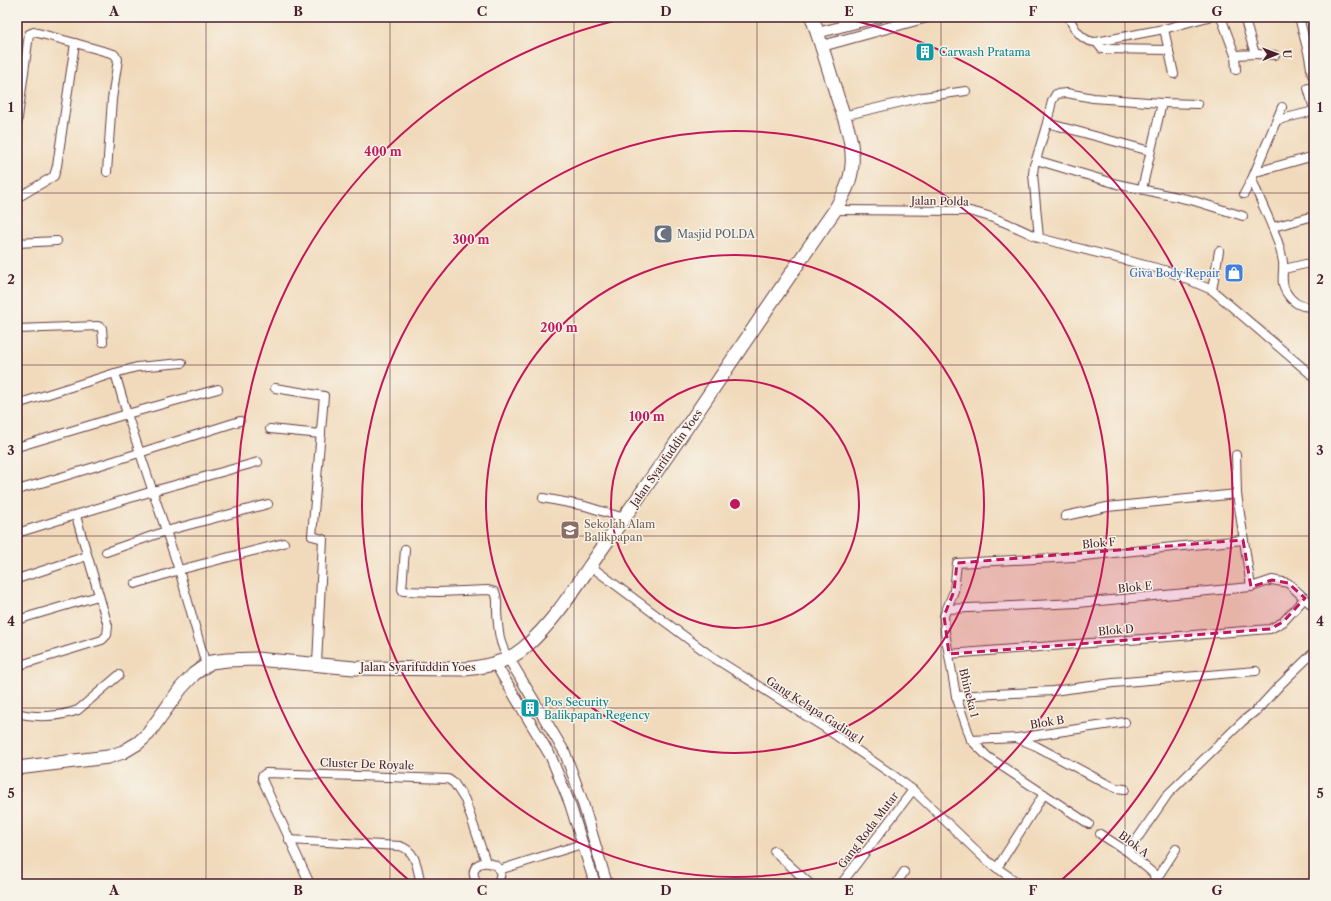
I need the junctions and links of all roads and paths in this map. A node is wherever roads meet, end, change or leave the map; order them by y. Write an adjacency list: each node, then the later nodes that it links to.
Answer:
1 (812, 17): 13 (highway, Jalan Syarifuddin Yoes)
2 (879, 17): 11 (street)
3 (927, 17): 10 (street)
4 (1069, 17): 14 (street)
5 (1208, 17): 9 (street)
6 (1221, 17): 19 (street)
7 (1244, 17): 18 (street)
8 (1299, 17): 21 (street)
9 (1194, 19): 12 (street)
10 (900, 21): 16 (street)
11 (842, 22): 13 (street)
12 (1164, 29): 14 (street); 17 (street)
13 (817, 33): 16 (highway, Jalan Syarifuddin Yoes)
14 (1096, 42): 17 (street)
15 (75, 43): 34 (street); 38 (street); 42 (street)
16 (822, 46): 31 (highway, Jalan Syarifuddin Yoes)
17 (1169, 50): 23 (street)
18 (1255, 54): 19 (street); 20 (street)
19 (1235, 55): 22 (street)
20 (1275, 55)
21 (1312, 56): 24 (street)
22 (1236, 70)
23 (1174, 74)
24 (1312, 75)
25 (1308, 88): 30 (street)
26 (966, 91): 31 (street)
27 (1162, 103): 28 (street); 33 (street); 35 (street)
28 (1198, 104)
29 (1282, 107): 32 (street)
30 (1314, 110): 32 (street)
31 (843, 116): 43 (highway, Jalan Syarifuddin Yoes)
32 (1278, 120): 39 (street)
33 (1047, 123): 35 (street); 37 (street)
34 (17, 125)
35 (1150, 150): 40 (street)
36 (1314, 156): 39 (street)
37 (1036, 160): 40 (street); 47 (street)
38 (107, 172)
39 (1254, 176): 41 (street); 46 (street)
40 (1142, 189): 44 (street)
41 (1244, 194)
42 (17, 198)
43 (835, 210): 47 (street, Jalan Polda); 78 (highway, Jalan Syarifuddin Yoes)
44 (1243, 216)
45 (1314, 216): 46 (street)
46 (1273, 227): 52 (street)
47 (1039, 238): 53 (street, Jalan Polda)
48 (57, 241): 49 (street)
49 (17, 243)
50 (1219, 251): 53 (street)
51 (1314, 262): 52 (street)
52 (1284, 269): 54 (street)
53 (1212, 290): 59 (street, Jalan Polda)
54 (1314, 306)
55 (17, 329): 56 (street)
56 (104, 342)
57 (182, 363): 58 (street)
58 (115, 373): 62 (street); 63 (street)
59 (1314, 377)
60 (218, 388): 63 (street)
61 (275, 388): 66 (street)
62 (17, 404)
63 (127, 414): 67 (street); 68 (street)
64 (240, 421): 68 (street)
65 (270, 429): 66 (street)
66 (321, 434): 101 (street)
67 (17, 447)
68 (140, 452): 71 (street); 72 (street)
69 (1236, 455): 73 (street)
70 (258, 462): 72 (street)
71 (17, 490)
72 (153, 491): 76 (street); 79 (street)
73 (1237, 494): 77 (street); 81 (street)
74 (543, 498): 78 (street)
75 (268, 504): 79 (street)
76 (76, 516): 80 (street); 85 (street)
77 (1065, 516)
78 (624, 518): 87 (highway, Jalan Syarifuddin Yoes)
79 (166, 530): 84 (street); 88 (street)
80 (17, 533)
81 (1243, 540): 86 (street, Blok F); 91 (street)
82 (284, 543): 88 (street)
83 (405, 549): 99 (street)
84 (106, 552)
85 (87, 556): 89 (street); 92 (street)
86 (957, 563): 95 (street, Bhineka 1)
87 (589, 565): 99 (highway, Jalan Syarifuddin Yoes); 113 (street, Gang Kelapa Gading I)
88 (179, 570): 90 (street); 102 (street)
89 (17, 579)
90 (135, 584)
91 (1251, 586): 93 (street, Blok E); 95 (street, Blok E)
92 (98, 596): 96 (street); 103 (street)
93 (1305, 598): 94 (street, Blok E); 98 (street, Blok D)
94 (1314, 608)
95 (947, 609): 98 (street, Bhineka 1)
96 (17, 620)
97 (1314, 652): 123 (street)
98 (949, 654): 106 (street, Bhineka 1)
99 (508, 657): 100 (highway, Jalan Syarifuddin Yoes); 115 (street)
100 (495, 663): 101 (highway, Jalan Syarifuddin Yoes); 116 (street)
101 (317, 664): 102 (highway, Jalan Syarifuddin Yoes)
102 (206, 665): 111 (highway, Jalan Syarifuddin Yoes)
103 (17, 666)
104 (1256, 671): 106 (street)
105 (119, 675): 107 (street)
106 (956, 696): 110 (street, Bhineka 1)
107 (17, 713)
108 (1125, 722): 109 (street, Blok B)
109 (1017, 738): 110 (street, Blok B); 112 (street)
110 (972, 740): 114 (street, Bhineka 1)
111 (17, 768)
112 (1125, 789)
113 (913, 790): 127 (street, Gang Kelapa Gading I); 138 (street, Gang Roda Mutar)
114 (1044, 794): 117 (street, Bhineka 1); 127 (street)
115 (583, 804): 116 (street); 124 (street)
116 (572, 808): 120 (street)
117 (1089, 824)
118 (1100, 834): 123 (street, Blok A)
119 (289, 840): 125 (street, Cluster De Royale); 131 (street, Cluster De Royale); 132 (street)
120 (582, 844): 126 (street); 128 (street)
121 (1176, 849): 130 (street)
122 (774, 851): 137 (street)
123 (1128, 852): 130 (street, Blok A)
124 (600, 860): 126 (street); 136 (street)
125 (486, 862): 128 (street); 133 (street)
126 (588, 862): 135 (street)
127 (996, 868): 140 (street, Gang Kelapa Gading I)
128 (500, 870): 134 (street)
129 (904, 872): 139 (street)
130 (1155, 880)
131 (310, 884)
132 (421, 884)
133 (477, 884)
134 (496, 884)
135 (595, 884)
136 (607, 884)
137 (810, 884)
138 (841, 884)
139 (896, 884)
140 (1020, 884)

